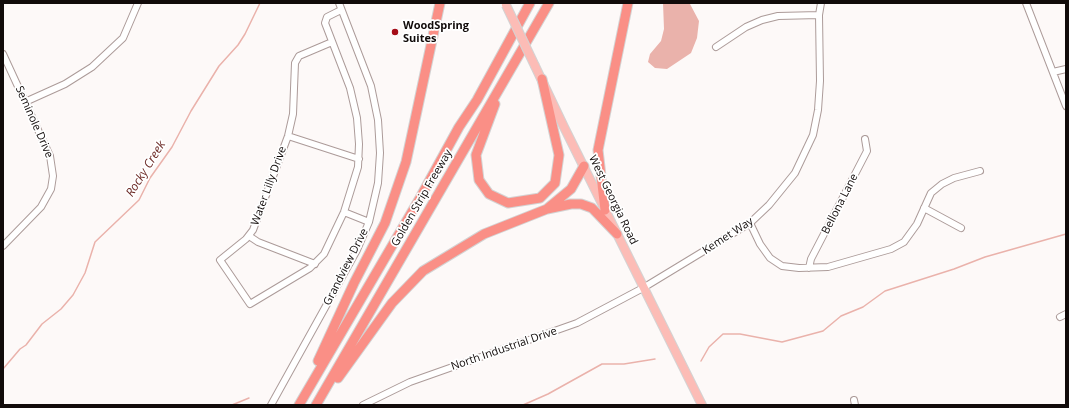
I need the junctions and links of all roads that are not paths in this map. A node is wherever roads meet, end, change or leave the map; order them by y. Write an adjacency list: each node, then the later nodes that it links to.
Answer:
1 (138, 3): 19 (street)
2 (339, 3): 10 (street, Grandview Drive)
3 (440, 3): 42 (highway)
4 (530, 3): 42 (highway, Golden Strip Freeway)
5 (549, 3): 17 (highway, Golden Strip Freeway)
6 (628, 3): 28 (highway)
7 (821, 3): 11 (street, Kemet Way)
8 (1026, 3): 16 (street)
9 (506, 4): 18 (main road, West Georgia Road, bridge)
10 (341, 10): 12 (street, Water Lilly Drive); 30 (street, Grandview Drive)
11 (819, 16): 13 (street); 31 (street, Kemet Way)
12 (332, 42): 21 (street, Water Lilly Drive); 23 (street, Water Lilly Drive)
13 (716, 46)
14 (3, 54): 19 (street, Seminole Drive)
15 (1066, 69): 16 (street)
16 (1053, 72): 20 (street)
17 (505, 77): 18 (highway); 43 (highway, Golden Strip Freeway)
18 (542, 79): 24 (main road, West Georgia Road)
19 (25, 102): 35 (street, Seminole Drive)
20 (1066, 106)
21 (288, 136): 23 (street); 34 (street, Water Lilly Drive)
22 (865, 139): 37 (street, Bellona Lane)
23 (359, 159): 29 (street, Water Lilly Drive)
24 (584, 166): 27 (highway); 28 (main road, West Georgia Road)
25 (980, 171): 26 (street)
26 (924, 208): 32 (street); 37 (street)
27 (547, 209): 33 (highway); 43 (highway)
28 (605, 210): 33 (main road, West Georgia Road)
29 (344, 212): 30 (street); 36 (street, Water Lilly Drive)
30 (369, 222): 41 (street, Grandview Drive)
31 (750, 223): 37 (street); 38 (street, Kemet Way)
32 (961, 228)
33 (617, 234): 38 (main road, West Georgia Road)
34 (249, 236): 36 (street); 36 (street, Water Lilly Drive)
35 (3, 246)
36 (315, 264)
37 (809, 268)
38 (643, 288): 44 (street, North Industrial Drive); 45 (main road, West Georgia Road)
39 (1066, 314): 40 (street)
40 (1060, 317)
41 (271, 405)
42 (298, 405)
43 (317, 405)
44 (363, 405)
45 (702, 405)

